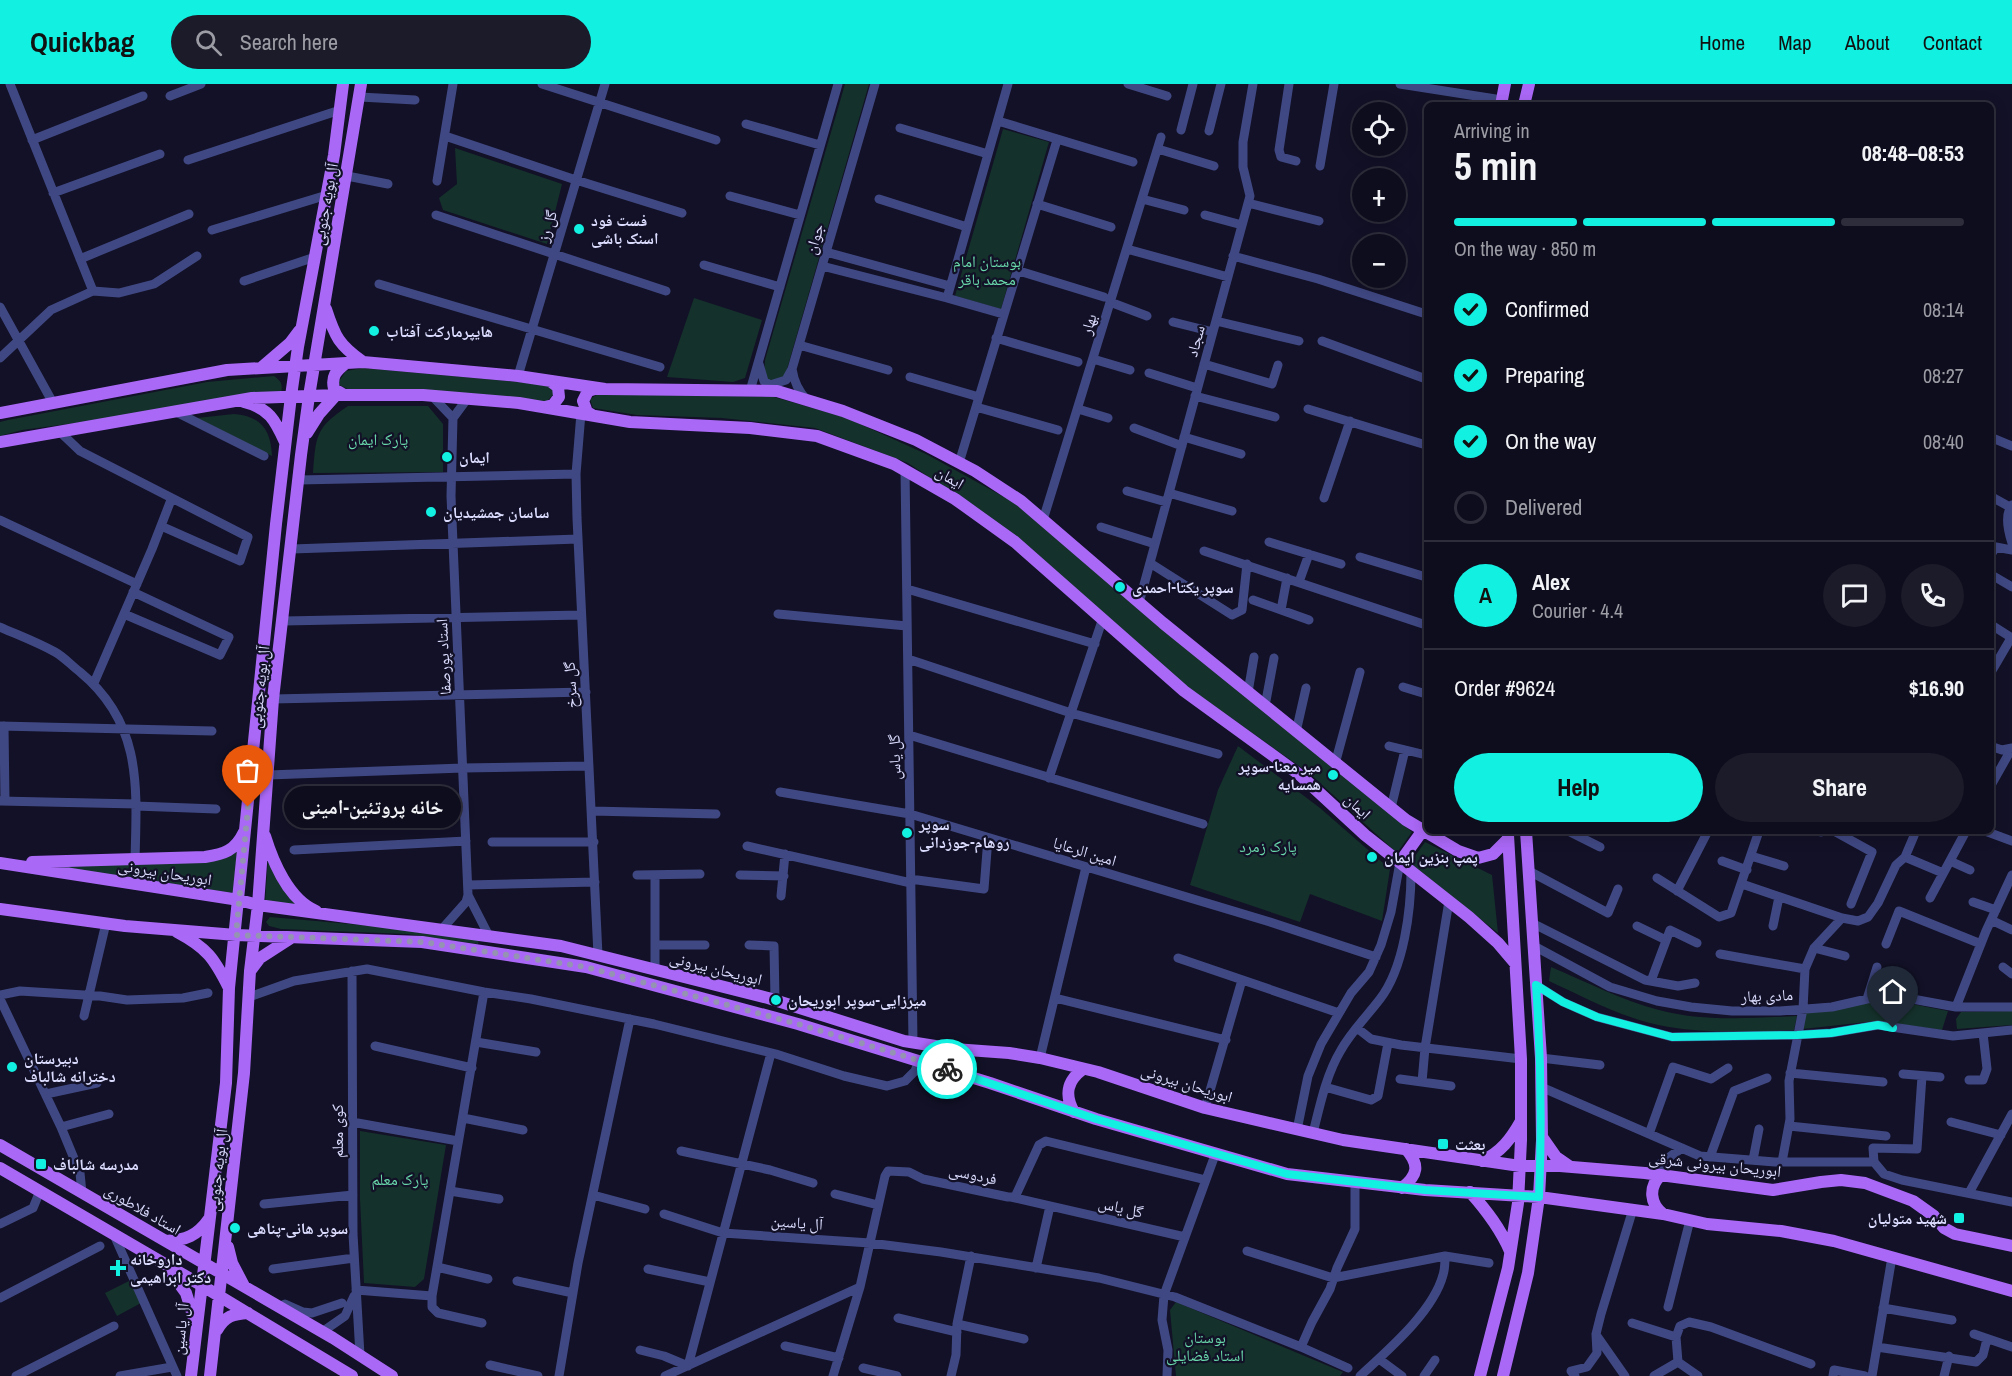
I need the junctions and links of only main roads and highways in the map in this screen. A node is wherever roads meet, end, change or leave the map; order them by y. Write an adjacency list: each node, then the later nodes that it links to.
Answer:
1 (343, 84): 8 (main road, آل بویه جنوبی)
2 (1505, 84): 5 (main road)
3 (1529, 84): 6 (main road)
4 (360, 90): 7 (main road, آل بویه جنوبی)
5 (1501, 102)
6 (1525, 102)
7 (324, 305): 9 (main road); 12 (main road, آل بویه جنوبی)
8 (301, 327): 11 (main road, آل بویه جنوبی); 14 (main road)
9 (363, 362): 10 (main road, ایمان); 15 (main road, ایمان)
10 (346, 363): 12 (main road, ایمان); 17 (main road)
11 (295, 365): 12 (main road, ایمان); 13 (main road, ایمان); 18 (main road, آل بویه جنوبی)
12 (315, 365): 19 (main road, آل بویه جنوبی)
13 (280, 366): 14 (main road, ایمان); 18 (main road)
14 (262, 368): 22 (main road, ایمان)
15 (550, 381): 16 (main road, ایمان); 21 (main road)
16 (599, 388): 23 (main road); 28 (main road, ایمان)
17 (340, 395): 19 (main road, ایمان); 21 (main road, ایمان); 24 (main road)
18 (285, 396): 19 (main road, ایمان); 20 (main road, ایمان); 26 (main road, آل بویه جنوبی)
19 (309, 396): 24 (main road, آل بویه جنوبی)
20 (237, 400): 25 (main road, ایمان); 26 (main road)
21 (543, 407): 23 (main road, ایمان)
22 (0, 413)
23 (587, 414): 34 (main road, ایمان)
24 (304, 436): 29 (main road, آل بویه جنوبی)
25 (0, 442)
26 (286, 443): 27 (main road, آل بویه جنوبی)
27 (246, 828): 35 (main road); 36 (main road, آل بویه جنوبی)
28 (1424, 829)
29 (263, 831): 37 (main road, آل بویه جنوبی); 39 (main road)
30 (1426, 834): 34 (main road)
31 (1431, 834): 33 (main road, ایمان)
32 (1526, 834): 50 (main road)
33 (1508, 835): 44 (main road)
34 (1400, 862): 44 (main road, ایمان)
35 (4, 863): 36 (main road, ابوریحان بیرونی)
36 (239, 900): 37 (main road, ابوریحان بیرونی); 41 (main road, آل بویه جنوبی)
37 (258, 905): 39 (main road, ابوریحان بیرونی); 42 (main road, آل بویه جنوبی)
38 (0, 909): 40 (main road, ابوریحان بیرونی)
39 (320, 912): 47 (main road, ابوریحان بیرونی)
40 (174, 930): 41 (main road, ابوریحان بیرونی); 46 (main road)
41 (236, 935): 42 (main road, ابوریحان بیرونی); 46 (main road, آل بویه جنوبی)
42 (254, 936): 43 (main road, ابوریحان بیرونی); 45 (main road, آل بویه جنوبی)
43 (291, 938): 45 (main road); 48 (main road, ابوریحان بیرونی)
44 (1515, 963): 49 (main road)
45 (250, 971): 54 (main road, آل بویه جنوبی)
46 (229, 988): 53 (main road, آل بویه جنوبی)
47 (1083, 1069): 48 (main road); 52 (main road, ابوریحان بیرونی)
48 (1074, 1112): 61 (main road, ابوریحان بیرونی)
49 (1521, 1120): 55 (main road); 56 (main road)
50 (1542, 1137): 57 (main road); 58 (main road)
51 (0, 1145): 70 (main road, استاد فلاطوری)
52 (1406, 1149): 55 (main road, ابوریحان بیرونی); 61 (main road)
53 (217, 1158): 54 (main road); 67 (main road, آل بویه جنوبی)
54 (234, 1159): 69 (main road, آل بویه جنوبی)
55 (1482, 1161): 56 (main road, ابوریحان بیرونی)
56 (1520, 1166): 57 (main road, ابوریحان بیرونی); 63 (main road)
57 (1541, 1167): 58 (main road, ابوریحان بیرونی شرقی); 64 (main road)
58 (1570, 1167): 60 (main road, ابوریحان بیرونی شرقی)
59 (0, 1168): 73 (main road)
60 (1660, 1175): 66 (main road); 71 (main road, ابوریحان بیرونی شرقی)
61 (1402, 1188): 62 (main road, ابوریحان بیرونی)
62 (1470, 1192): 63 (main road, ابوریحان بیرونی); 72 (main road)
63 (1518, 1195): 64 (main road, ابوریحان بیرونی); 72 (main road)
64 (1539, 1197): 65 (main road); 68 (main road)
65 (1563, 1201): 66 (main road); 68 (main road)
66 (1663, 1214): 78 (main road)
67 (210, 1218): 70 (main road); 74 (main road, آل بویه جنوبی)
68 (1536, 1225): 90 (main road)
69 (226, 1237): 75 (main road, آل بویه جنوبی); 77 (main road)
70 (165, 1241): 74 (main road, استاد فلاطوری)
71 (2012, 1245)
72 (1510, 1251): 89 (main road)
73 (164, 1263): 76 (main road); 81 (main road)
74 (204, 1263): 75 (main road, استاد فلاطوری); 76 (main road, آل بویه جنوبی)
75 (222, 1274): 77 (main road, استاد فلاطوری); 79 (main road, آل بویه جنوبی)
76 (201, 1285): 79 (main road); 81 (main road, آل یاسین)
77 (245, 1287): 88 (main road, استاد فلاطوری)
78 (2012, 1291)
79 (219, 1296): 80 (main road); 82 (main road)
80 (248, 1313): 82 (main road); 85 (main road)
81 (197, 1328): 83 (main road, آل یاسین)
82 (215, 1334): 84 (main road)
83 (193, 1362): 84 (main road); 86 (main road, آل یاسین)
84 (211, 1371)
85 (338, 1372): 87 (main road)
86 (191, 1376)
87 (352, 1376)
88 (392, 1376)
89 (1480, 1376)
90 (1503, 1376)

